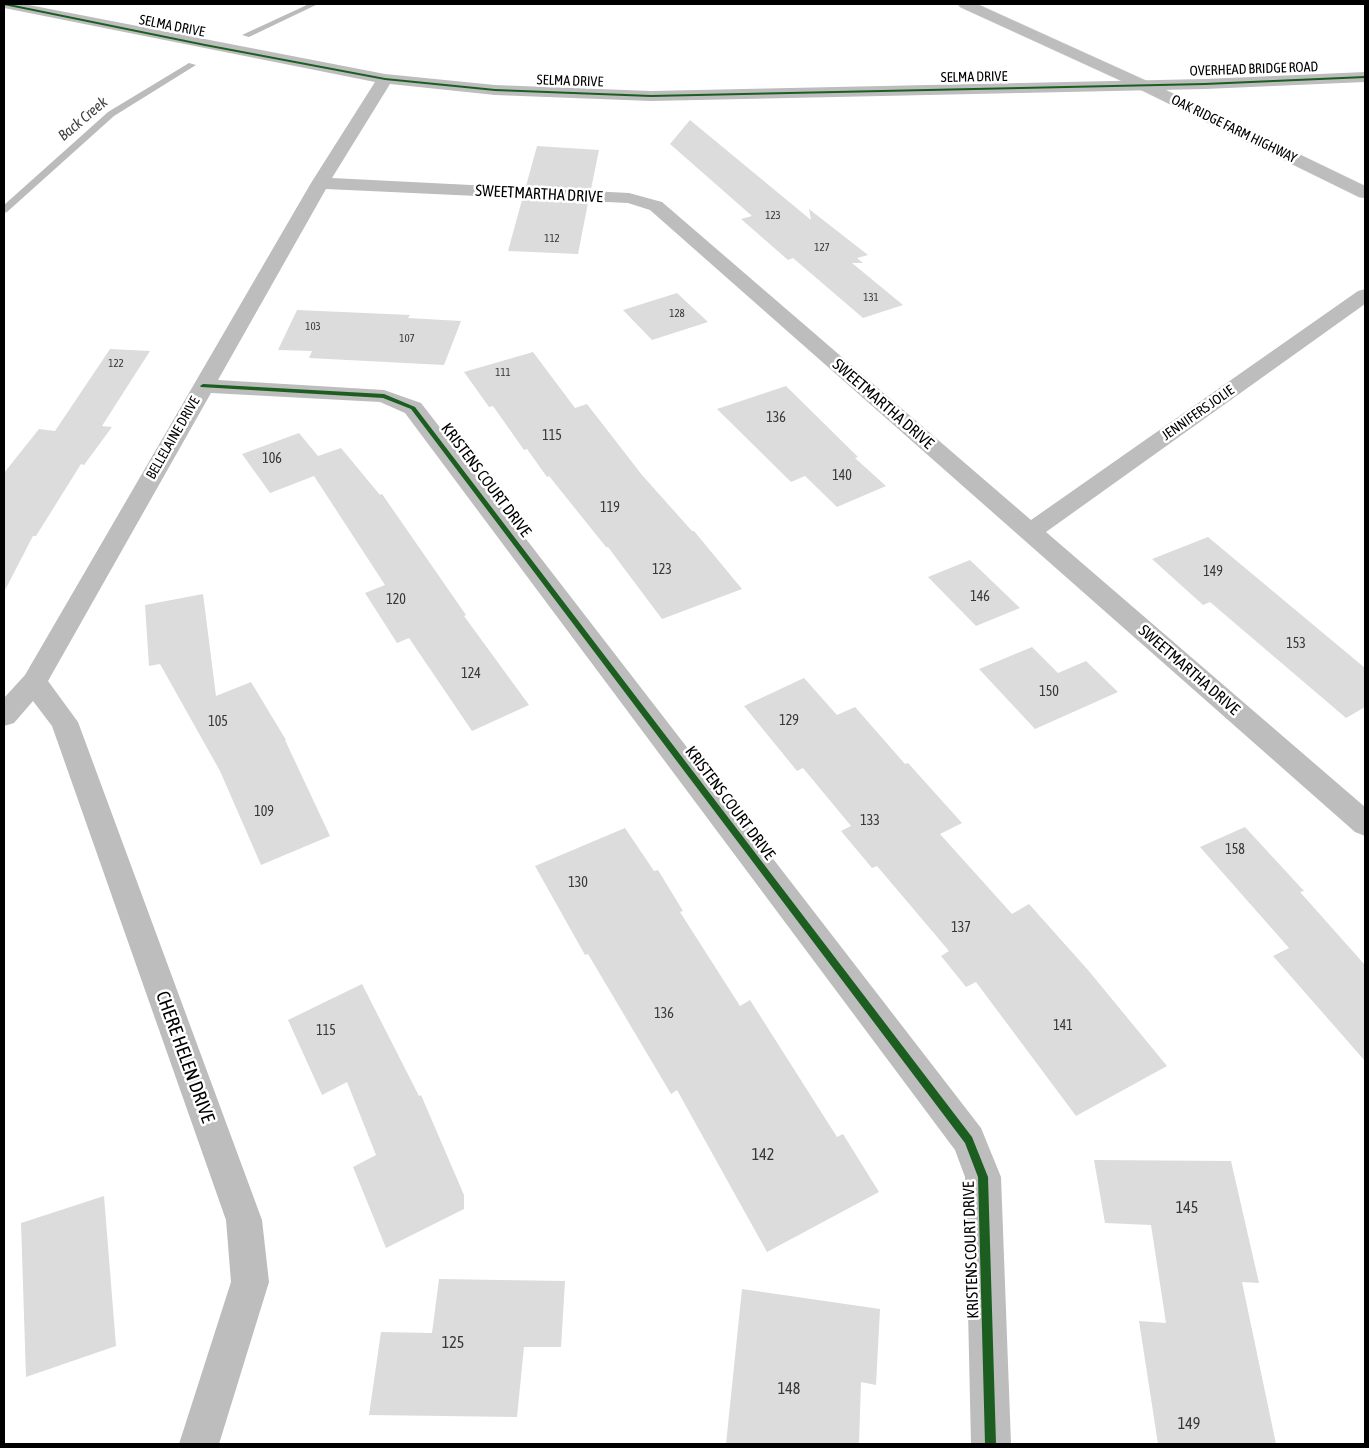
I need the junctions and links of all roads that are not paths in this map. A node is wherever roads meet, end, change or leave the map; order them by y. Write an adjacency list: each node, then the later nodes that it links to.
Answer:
1 (4, 4): 4 (street, SELMA DRIVE)
2 (965, 4): 5 (street, OAK RIDGE FARM HIGHWAY)
3 (1365, 76): 5 (street, OVERHEAD BRIDGE ROAD)
4 (385, 79): 5 (street, SELMA DRIVE); 6 (street, BELLELAINE DRIVE)
5 (1143, 85): 7 (street, OAK RIDGE FARM HIGHWAY)
6 (320, 183): 9 (street, BELLELAINE DRIVE); 10 (street, SWEETMARTHA DRIVE)
7 (1365, 193)
8 (1365, 295): 10 (street, JENNIFERS JOLIE)
9 (203, 386): 11 (street, BELLELAINE DRIVE); 15 (street, KRISTENS COURT DRIVE)
10 (1030, 532): 13 (street, SWEETMARTHA DRIVE)
11 (34, 682): 12 (street, BELLELAINE DRIVE); 14 (street, CHERE HELEN DRIVE)
12 (4, 716)
13 (1365, 824)
14 (199, 1444)
15 (991, 1444)

